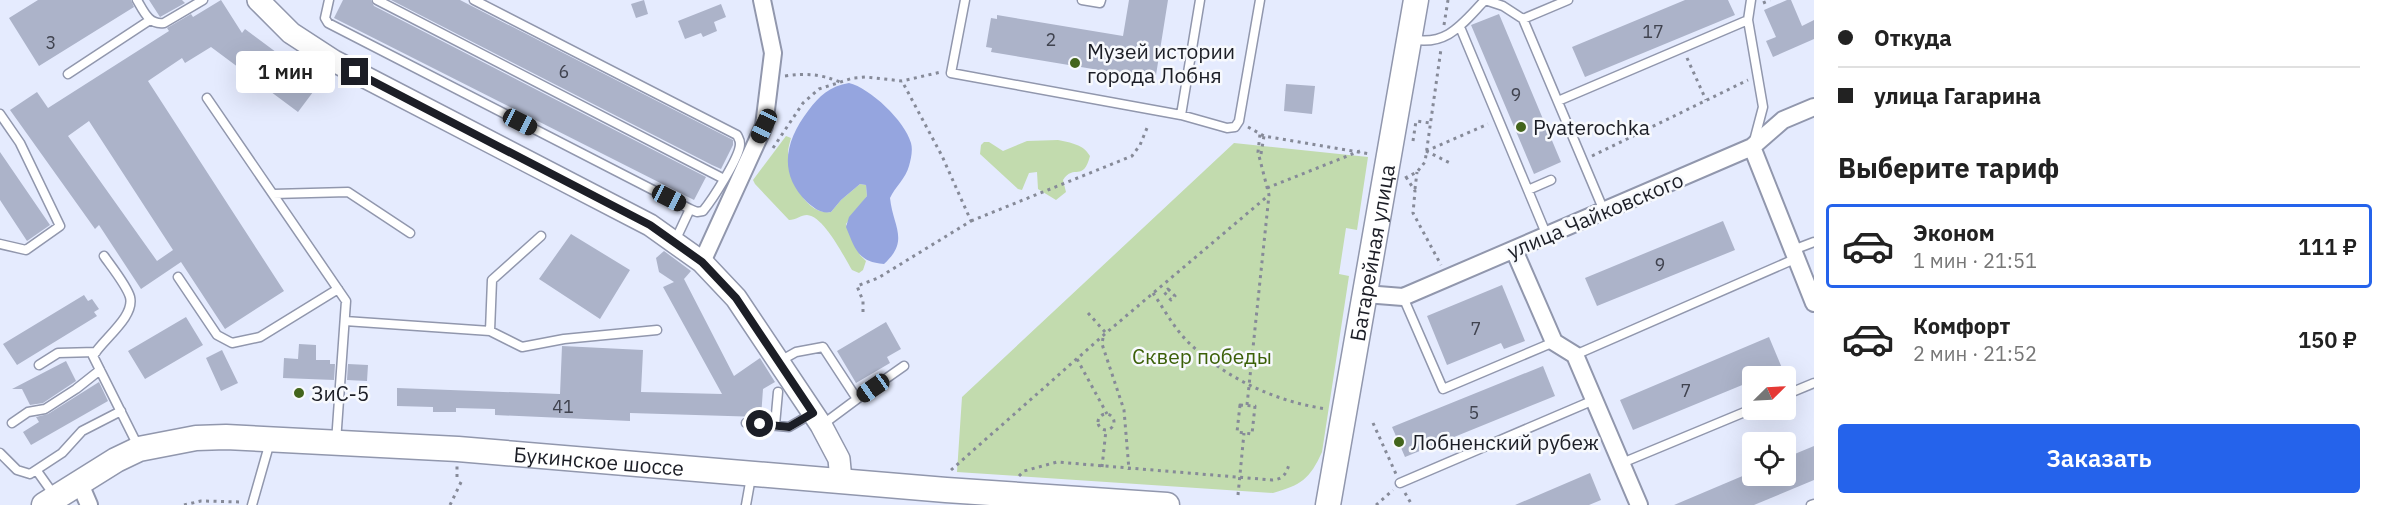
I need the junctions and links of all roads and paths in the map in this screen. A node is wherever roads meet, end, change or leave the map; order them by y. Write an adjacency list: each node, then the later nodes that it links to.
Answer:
1 (137, 0): 19 (lane)
2 (258, 0): 63 (street)
3 (329, 0): 57 (lane)
4 (377, 0): 50 (lane)
5 (474, 0): 50 (lane)
6 (762, 0): 26 (street)
7 (965, 0): 25 (lane)
8 (1082, 0): 9 (lane)
9 (1101, 0)
10 (1200, 0): 35 (lane)
11 (1260, 0): 37 (lane)
12 (1449, 0): 21 (path)
13 (1568, 0): 17 (lane)
14 (1751, 0): 18 (lane)
15 (200, 1): 19 (lane)
16 (1413, 1): 22 (main road, Батарейная улица)
17 (1523, 19): 20 (lane); 32 (lane)
18 (1748, 20): 23 (lane); 42 (lane)
19 (150, 21): 24 (lane)
20 (1460, 27): 21 (lane); 36 (lane)
21 (1442, 38): 22 (lane); 39 (path)
22 (1410, 39): 74 (main road, Батарейная улица)
23 (1683, 48): 31 (path); 32 (lane)
24 (68, 74)
25 (951, 74): 28 (path); 35 (lane)
26 (771, 77): 29 (path); 69 (street)
27 (1748, 80): 31 (path)
28 (902, 81): 29 (path); 59 (path)
29 (840, 82): 43 (path)
30 (207, 98): 55 (lane)
31 (1706, 100): 47 (path)
32 (1558, 101): 47 (lane)
33 (1813, 109): 42 (street, улица Чайковского)
34 (0, 114): 65 (lane)
35 (1181, 115): 37 (lane)
36 (1498, 120): 44 (path); 53 (lane)
37 (1239, 121): 41 (path)
38 (1416, 121): 39 (path)
39 (1430, 123): 44 (path)
40 (1147, 128): 59 (path)
41 (1262, 135): 45 (path); 52 (path)
42 (1752, 147): 58 (street, улица Чайковского); 67 (street)
43 (771, 150)
44 (1426, 150): 48 (path); 49 (path)
45 (1360, 151): 46 (path); 52 (path)
46 (1371, 154)
47 (1582, 161): 58 (lane)
48 (1452, 164)
49 (1417, 172): 54 (path); 54 (path)
50 (724, 179): 57 (lane)
51 (1551, 180): 53 (lane)
52 (1268, 188): 56 (path)
53 (1528, 190): 62 (lane)
54 (1414, 191): 71 (path)
55 (273, 194): 60 (lane); 72 (lane)
56 (1269, 195): 73 (path); 94 (path)
57 (690, 209): 63 (lane)
58 (1604, 211): 62 (street, улица Чайковского)
59 (971, 221): 79 (path)
60 (410, 233)
61 (541, 236): 83 (lane)
62 (1547, 236): 66 (street, улица Чайковского)
63 (674, 242): 69 (street)
64 (1814, 242): 67 (lane)
65 (0, 243)
66 (1514, 250): 71 (street, улица Чайковского); 85 (street)
67 (1795, 254): 77 (street); 87 (lane)
68 (104, 256): 86 (lane)
69 (702, 262): 89 (street)
70 (178, 277): 72 (lane)
71 (1448, 278): 75 (street, улица Чайковского)
72 (338, 289): 81 (lane)
73 (1153, 293): 78 (path); 84 (path)
74 (1365, 294): 75 (street, улица Чайковского); 139 (main road, Батарейная улица)
75 (1403, 297): 85 (lane)
76 (1171, 300): 78 (path)
77 (1814, 303)
78 (1163, 307): 94 (path)
79 (863, 312)
80 (1088, 313): 84 (path)
81 (345, 321): 83 (lane); 112 (lane)
82 (657, 330): 83 (lane)
83 (490, 331)
84 (1105, 335): 88 (path); 118 (path)
85 (1554, 342): 87 (street)
86 (96, 352): 90 (lane); 92 (lane)
87 (1575, 355): 98 (street)
88 (1077, 359): 103 (path); 122 (path)
89 (778, 362): 97 (lane); 104 (street)
90 (39, 364)
91 (904, 366): 97 (lane)
92 (100, 370): 101 (lane); 105 (lane)
93 (1814, 383): 95 (lane)
94 (1249, 384): 99 (path); 100 (path)
95 (1796, 390)
96 (778, 392): 108 (lane)
97 (857, 399): 104 (lane)
98 (1594, 400): 116 (street); 126 (lane)
99 (1247, 405): 110 (path); 110 (path)
100 (1331, 410)
101 (121, 411): 113 (lane); 119 (lane)
102 (1742, 413): 116 (lane)
103 (1107, 414): 109 (path); 109 (path)
104 (817, 419): 108 (lane); 125 (street)
105 (12, 423)
106 (746, 423): 108 (lane)
107 (1373, 423): 126 (path)
108 (775, 426)
109 (1106, 430): 117 (path)
110 (1244, 433): 124 (path)
111 (271, 439): 112 (main road, Букинское шоссе); 113 (main road, Букинское шоссе); 132 (lane)
112 (336, 442): 121 (main road, Букинское шоссе)
113 (140, 449): 127 (main road, Букинское шоссе)
114 (0, 453): 119 (lane)
115 (1290, 462): 124 (path)
116 (1622, 463): 133 (street)
117 (1102, 467): 118 (path); 120 (path)
118 (1129, 470): 124 (path)
119 (37, 471): 131 (lane)
120 (1024, 472)
121 (751, 473): 125 (main road, Букинское шоссе); 137 (lane)
122 (947, 475)
123 (463, 478): 136 (path)
124 (1240, 479): 128 (path)
125 (842, 480): 130 (main road, Букинское шоссе)
126 (1400, 483): 140 (path); 141 (path)
127 (84, 495): 131 (main road, Букинское шоссе)
128 (1238, 495)
129 (222, 501): 132 (path); 134 (path); 135 (path)
130 (1072, 501): 138 (main road, Букинское шоссе)
131 (50, 502)
132 (252, 504)
133 (1636, 504)
134 (184, 505)
135 (219, 505)
136 (450, 505)
137 (746, 505)
138 (1167, 505)
139 (1329, 505)
140 (1377, 505)
141 (1412, 505)

